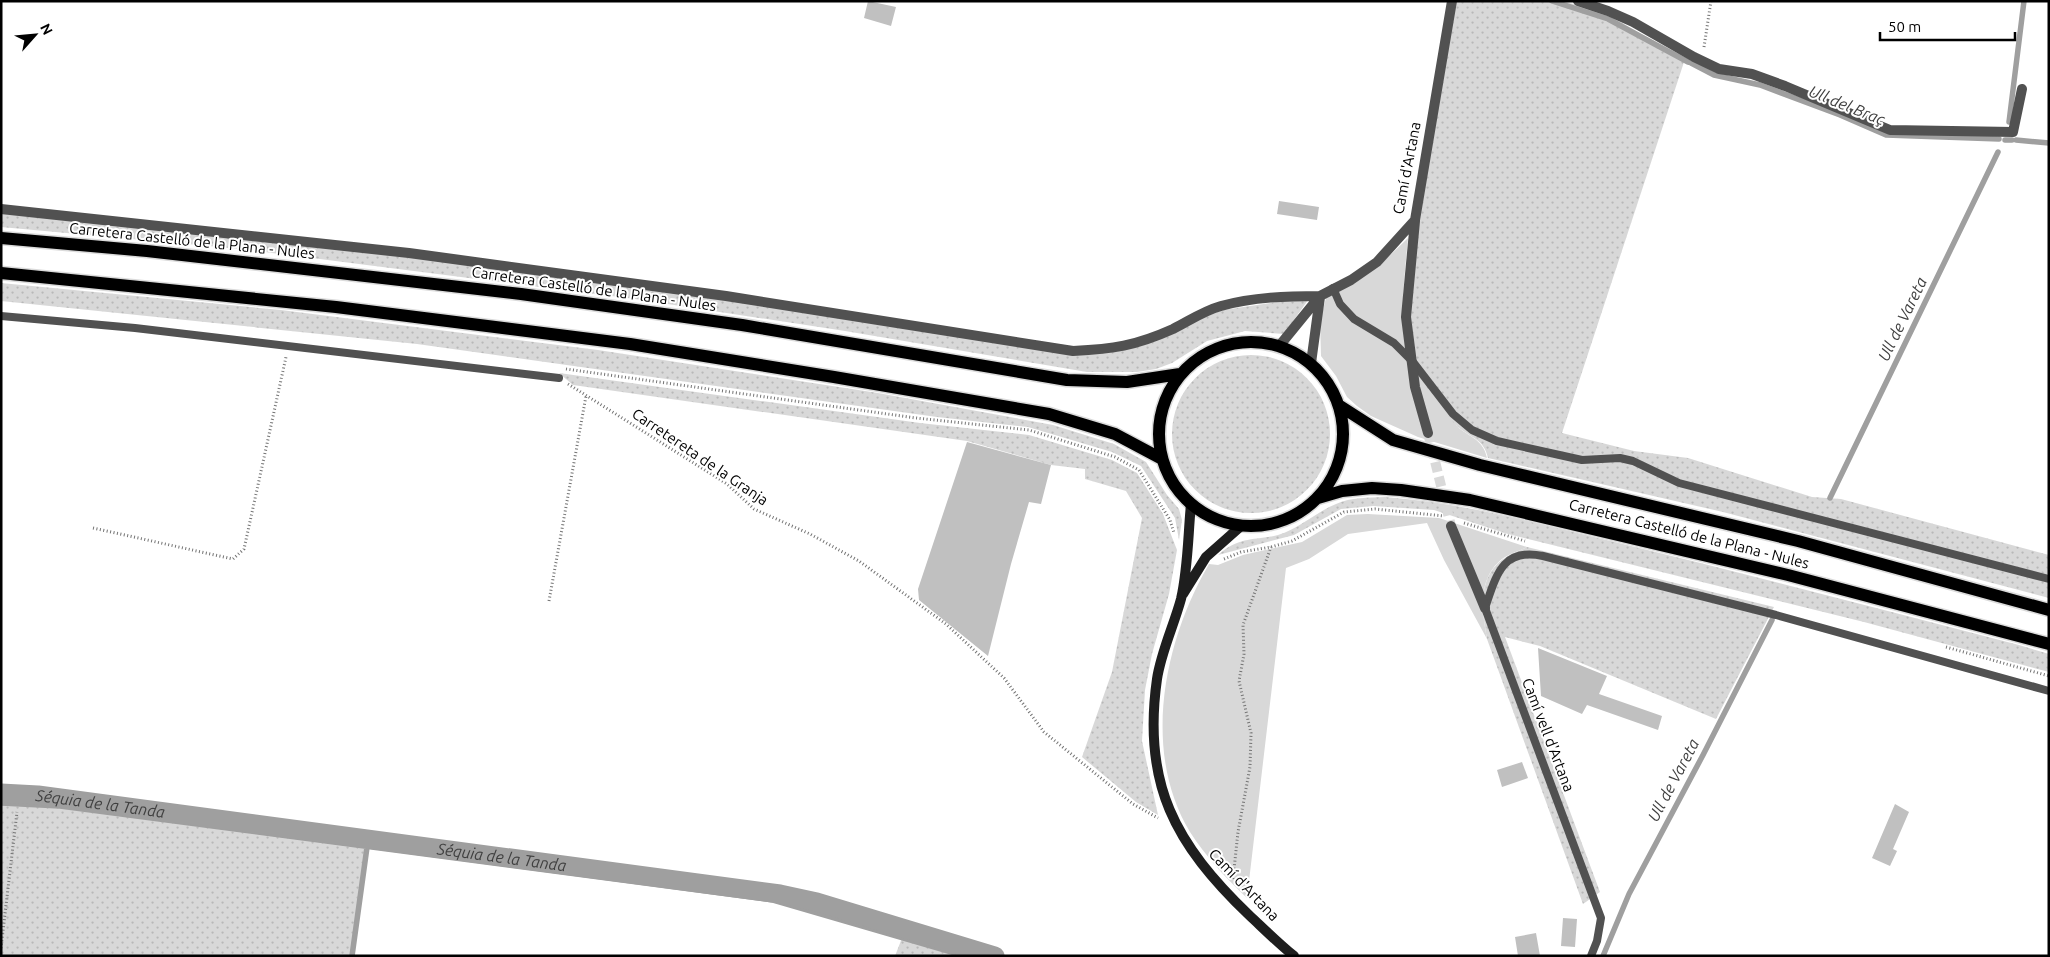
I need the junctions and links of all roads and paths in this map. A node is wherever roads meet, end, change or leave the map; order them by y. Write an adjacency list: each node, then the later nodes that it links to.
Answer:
1 (1452, 1): 7 (street, Camí d'Artana)
2 (1578, 1): 4 (street)
3 (1711, 1): 4 (path)
4 (1702, 61): 5 (street)
5 (2022, 89)
6 (1, 209): 11 (street)
7 (1415, 220): 10 (street, Camí d'Artana); 15 (street)
8 (1, 238): 18 (main road, Carretera Castelló de la Plana - Nules)
9 (1, 273): 23 (main road)
10 (1333, 288): 11 (street, Camí d'Artana); 15 (lane)
11 (1320, 296): 14 (street, Camí d'Artana); 16 (street)
12 (1, 316): 13 (lane)
13 (289, 345): 19 (lane); 28 (path)
14 (1280, 346): 16 (main road); 18 (main road)
15 (1413, 362): 22 (street); 33 (lane)
16 (1311, 363): 21 (main road)
17 (560, 368): 30 (path)
18 (1180, 374): 23 (main road)
19 (559, 378): 20 (path, Carretereta de la Granja)
20 (586, 396): 35 (path); 43 (path, Carretereta de la Granja)
21 (1340, 406): 24 (main road); 37 (main road, Carretera Castelló de la Plana - Nules)
22 (1428, 433)
23 (1162, 458): 25 (main road)
24 (1318, 498): 27 (main road); 38 (main road, Carretera Castelló de la Plana - Nules)
25 (1191, 504): 27 (main road); 30 (street, Camí d'Artana)
26 (1453, 522): 29 (path); 31 (path); 36 (street, Camí vell d'Artana)
27 (1241, 526): 32 (street, Camí d'Artana)
28 (93, 528)
29 (1532, 543)
30 (1187, 547): 34 (street, Camí d'Artana)
31 (1271, 547): 32 (path); 44 (path)
32 (1206, 557): 34 (street, Camí d'Artana)
33 (2049, 579)
34 (1181, 597): 43 (street, Camí d'Artana)
35 (549, 601)
36 (1485, 608): 41 (lane); 47 (lane, Camí vell d'Artana)
37 (2049, 610)
38 (2049, 644)
39 (1940, 646): 40 (path)
40 (2049, 676)
41 (2049, 691)
42 (17, 812): 45 (path)
43 (1179, 830): 44 (street, Camí d'Artana)
44 (1232, 898): 46 (street, Camí d'Artana)
45 (1, 948)
46 (1294, 956)
47 (1591, 956)

